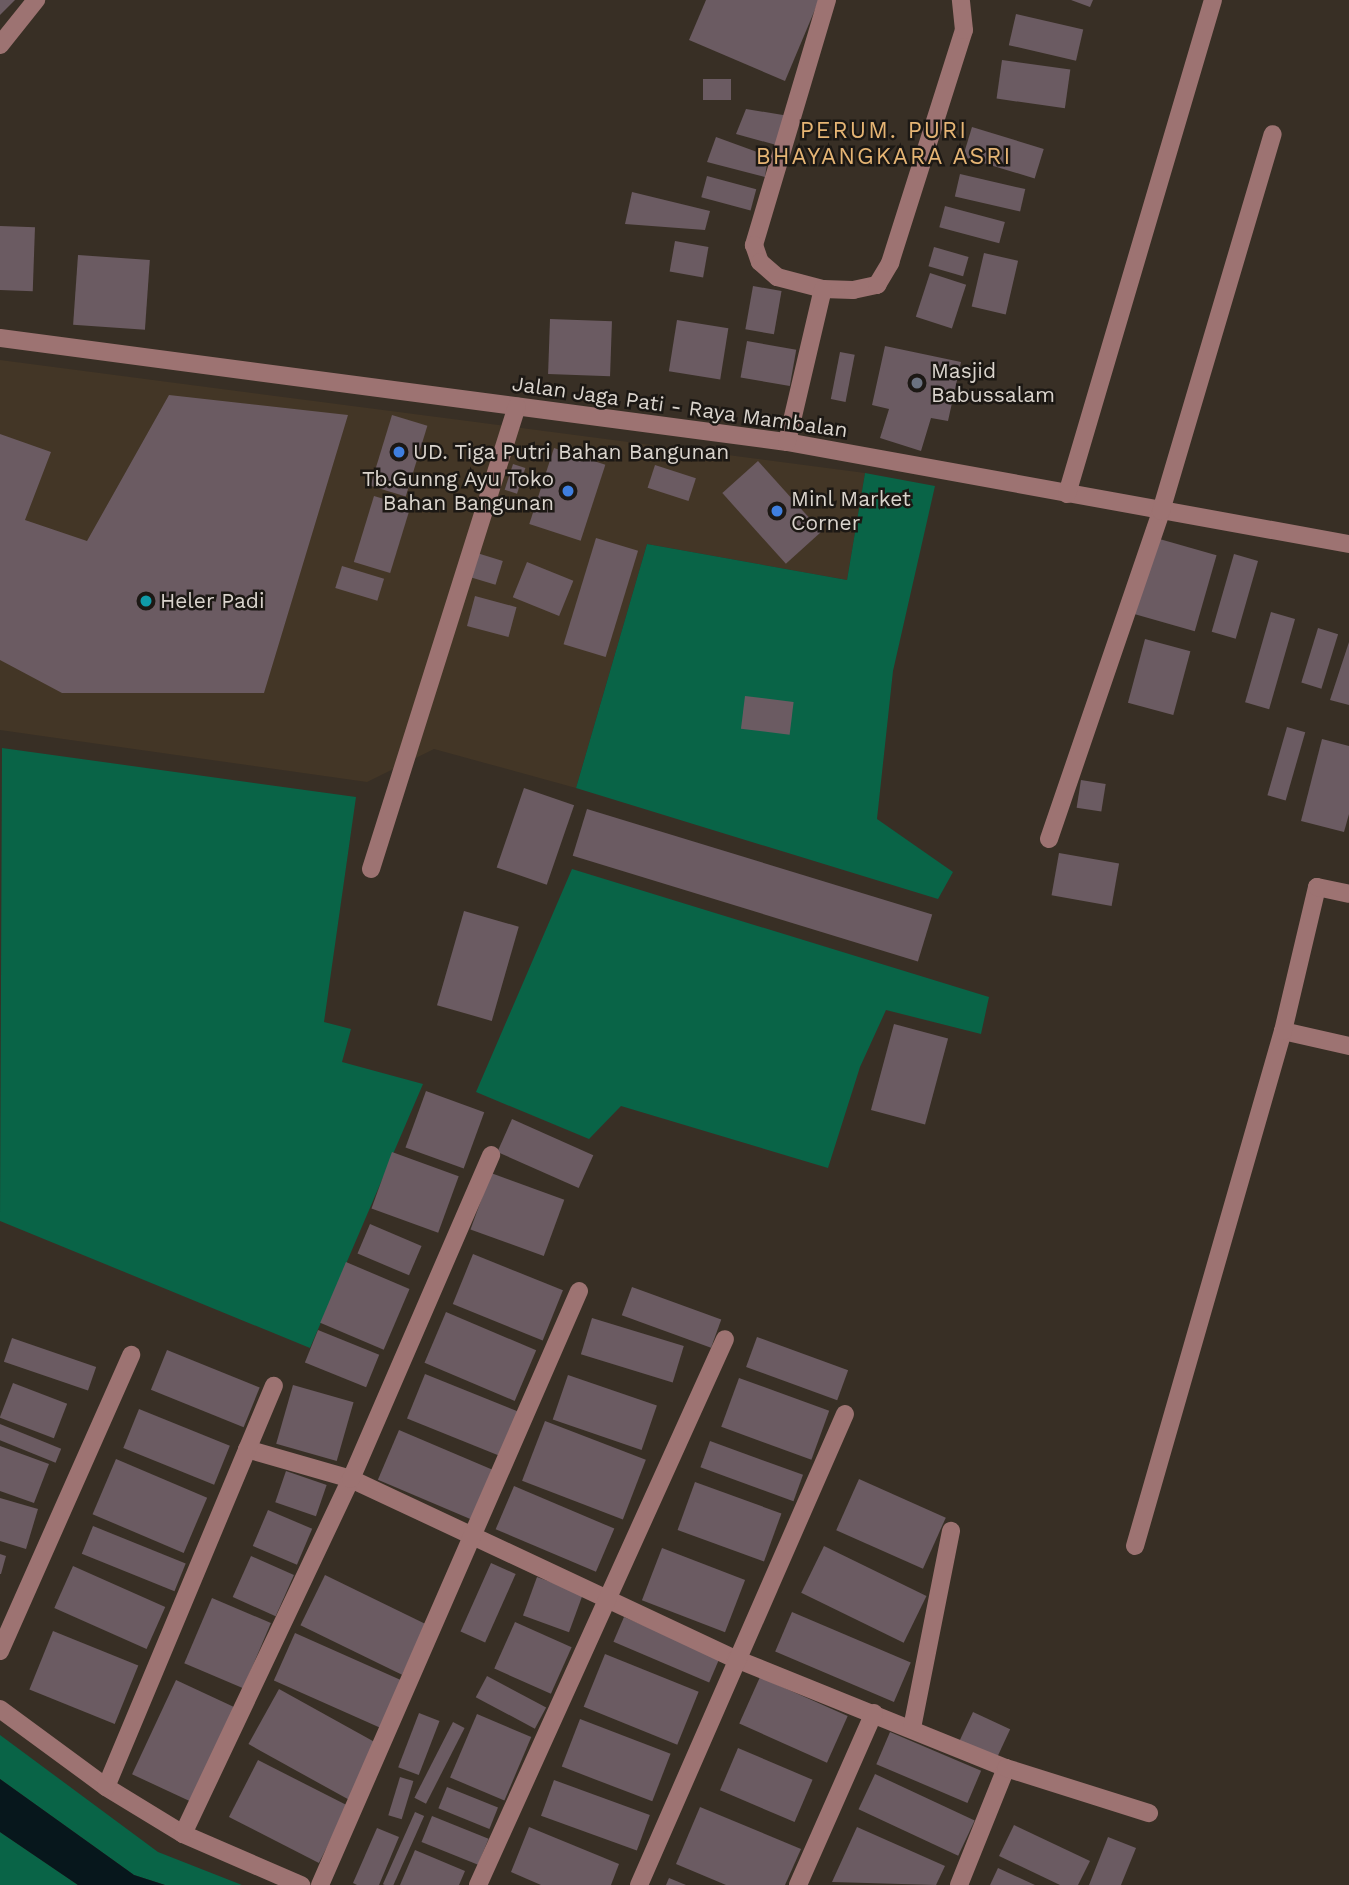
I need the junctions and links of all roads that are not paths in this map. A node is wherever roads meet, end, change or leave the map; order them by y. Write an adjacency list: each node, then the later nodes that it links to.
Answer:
1 (36, 0): 5 (street)
2 (827, 0): 7 (street)
3 (961, 0): 7 (street)
4 (1213, 0): 11 (street)
5 (0, 45)
6 (1273, 134): 12 (street)
7 (823, 289): 10 (street)
8 (0, 338): 9 (street, Jalan Jaga Pati - Raya Mambalan)
9 (517, 406): 10 (street, Jalan Jaga Pati - Raya Mambalan); 15 (street)
10 (787, 442): 11 (street, Jalan Jaga Pati - Raya Mambalan)
11 (1067, 494): 12 (street, Jalan Jaga Pati - Raya Mambalan)
12 (1161, 511): 13 (street, Jalan Jaga Pati - Raya Mambalan); 14 (street)
13 (1349, 544)
14 (1049, 839)
15 (371, 869)
16 (1349, 894): 17 (street)
17 (1283, 1031): 18 (street); 29 (street)
18 (1349, 1046)
19 (491, 1155): 26 (street)
20 (579, 1291): 28 (street)
21 (725, 1339): 30 (street)
22 (131, 1355): 31 (street)
23 (274, 1386): 25 (street)
24 (845, 1414): 32 (street)
25 (247, 1449): 26 (street); 37 (street)
26 (351, 1479): 28 (street); 39 (street)
27 (951, 1531): 35 (street)
28 (475, 1535): 30 (street); 41 (street)
29 (1135, 1546)
30 (610, 1598): 32 (street); 42 (street)
31 (0, 1651)
32 (736, 1659): 34 (street); 43 (street)
33 (0, 1709): 37 (street)
34 (874, 1713): 35 (street); 44 (street)
35 (912, 1728): 36 (street)
36 (1006, 1768): 38 (street); 45 (street)
37 (106, 1787): 39 (street)
38 (1149, 1813)
39 (183, 1834): 40 (street)
40 (301, 1885)
41 (320, 1885)
42 (478, 1885)
43 (639, 1885)
44 (798, 1885)
45 (958, 1885)

